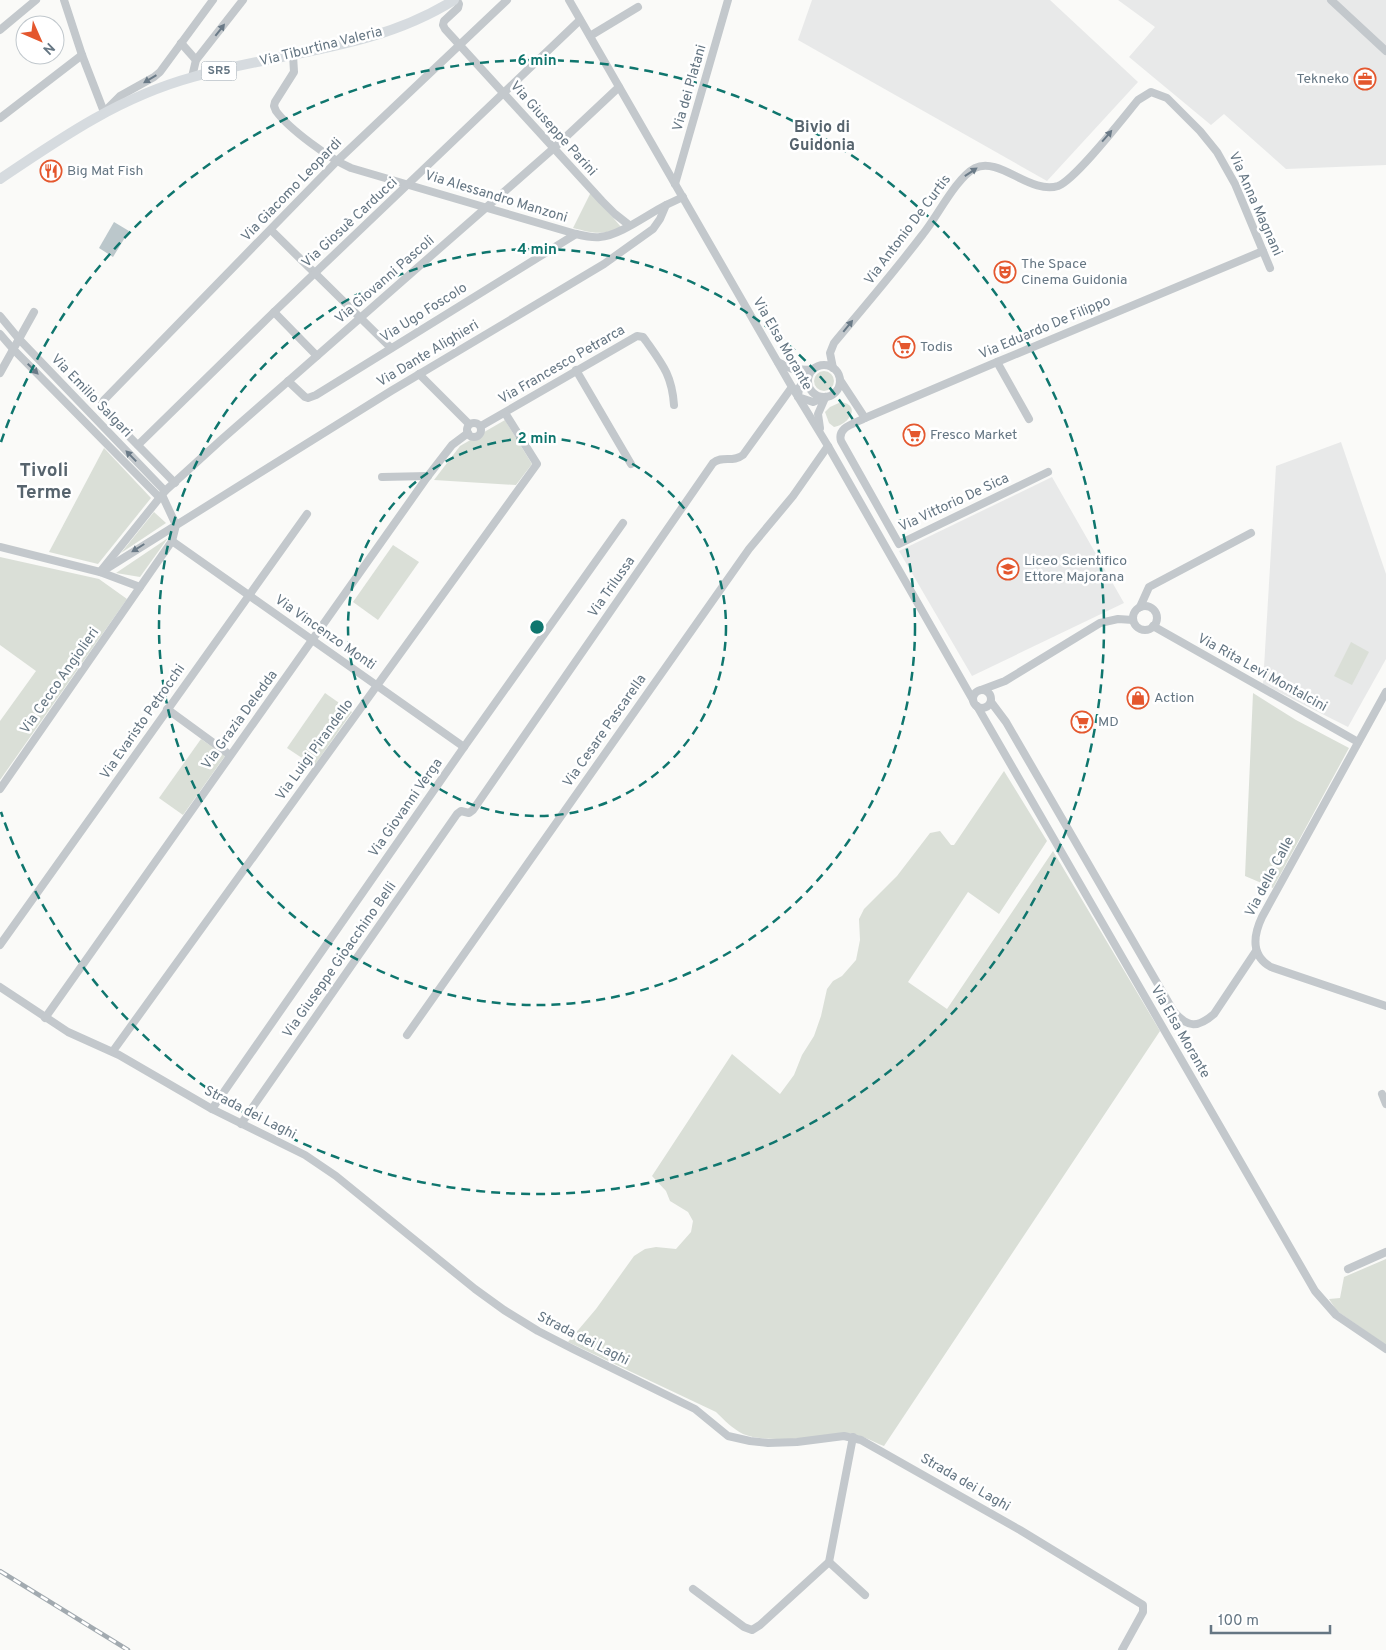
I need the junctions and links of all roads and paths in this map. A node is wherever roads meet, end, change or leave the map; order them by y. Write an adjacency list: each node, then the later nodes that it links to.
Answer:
1 (36, 0): 12 (street)
2 (64, 0): 17 (street)
3 (212, 0): 14 (street)
4 (243, 0): 19 (street, one-way to 4)
5 (456, 0): 15 (street, Via Giuseppe Parini); 18 (main road, Via Tiburtina Valeria / SR5)
6 (507, 0): 15 (street, Via Giacomo Leopardi)
7 (569, 0): 11 (street, Via Elsa Morante)
8 (728, 0): 30 (street, Via dei Platani)
9 (1331, 0): 16 (street)
10 (638, 7): 13 (street)
11 (580, 20): 13 (street, Via Elsa Morante); 23 (street, Via Giosuè Carducci)
12 (0, 30)
13 (590, 36): 21 (street, Via Elsa Morante)
14 (181, 43): 19 (street); 24 (street, one-way to 24)
15 (460, 44): 23 (street, Via Giuseppe Parini); 27 (street, Via Giacomo Leopardi)
16 (1386, 51)
17 (82, 55): 24 (street); 25 (street)
18 (293, 55): 20 (main road, Via Tiburtina Valeria / SR5); 27 (street, Via Alessandro Manzoni)
19 (196, 60): 20 (street)
20 (192, 77): 24 (main road, Via Tiburtina Valeria / SR5)
21 (619, 87): 26 (street, Via Giovanni Pascoli); 30 (street, Via Elsa Morante)
22 (1151, 92): 37 (street, Via Anna Magnani); 51 (street, Via Antonio De Curtis, one-way to 22)
23 (504, 93): 26 (street, Via Giuseppe Parini); 29 (street, Via Giosuè Carducci)
24 (104, 112): 28 (main road, Via Tiburtina Valeria / SR5)
25 (0, 118)
26 (554, 148): 33 (street, Via Giovanni Pascoli); 34 (street, Via Giuseppe Parini)
27 (337, 161): 29 (street, Via Alessandro Manzoni); 35 (street, Via Giacomo Leopardi)
28 (0, 180)
29 (410, 184): 33 (street, Via Alessandro Manzoni); 39 (street, Via Giosuè Carducci)
30 (675, 184): 31 (street, Via Elsa Morante)
31 (683, 197): 32 (street); 49 (street, Via Elsa Morante)
32 (666, 205): 34 (street, Via Alessandro Manzoni); 55 (street, Via Dante Alighieri)
33 (487, 208): 36 (street, Via Alessandro Manzoni); 43 (street, Via Giovanni Pascoli)
34 (629, 225): 36 (street, Via Alessandro Manzoni)
35 (271, 230): 39 (street); 70 (street, Via Giacomo Leopardi)
36 (576, 234): 46 (street, Via Ugo Foscolo)
37 (1263, 251): 38 (street, Via Anna Magnani); 50 (street, Via Eduardo De Filippo)
38 (1270, 268)
39 (315, 273): 41 (street, Via Giosuè Carducci); 43 (street)
40 (34, 312): 45 (street)
41 (274, 312): 48 (street); 70 (street, Via Giosuè Carducci)
42 (0, 316): 45 (street, Via Emilio Salgari)
43 (361, 318): 46 (street); 48 (street, Via Giovanni Pascoli)
44 (0, 334): 47 (street, Via Emilio Salgari)
45 (19, 339): 47 (street); 77 (street, Via Emilio Salgari, one-way to 45)
46 (391, 348): 57 (street, Via Ugo Foscolo)
47 (14, 350): 53 (street); 77 (street, Via Emilio Salgari, one-way to 77)
48 (317, 356): 57 (street, Via Giovanni Pascoli)
49 (778, 362): 54 (street); 58 (street, Via Elsa Morante)
50 (997, 362): 64 (street, Via Eduardo De Filippo); 65 (street)
51 (833, 368): 54 (street); 56 (street)
52 (576, 370): 62 (street, Via Francesco Petrarca); 63 (street, Via Francesco Petrarca); 72 (street)
53 (0, 373)
54 (810, 373): 59 (street); 60 (street)
55 (418, 374): 66 (street); 80 (street, Via Dante Alighieri)
56 (840, 380): 59 (street); 61 (street)
57 (288, 381): 76 (street, Via Giovanni Pascoli)
58 (792, 387): 60 (street, Via Elsa Morante); 102 (street, Via Trilussa)
59 (828, 396): 60 (street); 61 (street); 68 (street)
60 (798, 397): 68 (street, Via Elsa Morante)
61 (851, 397): 64 (street)
62 (674, 405)
63 (505, 413): 67 (street, Via Francesco Petrarca); 92 (street, Via Luigi Pirandello)
64 (865, 418): 73 (street, Via Vittorio De Sica)
65 (1029, 419)
66 (470, 424): 67 (street); 69 (street)
67 (481, 426): 69 (street)
68 (820, 432): 71 (street, Via Elsa Morante)
69 (468, 433): 74 (street, Via Grazia Deledda)
70 (138, 445): 76 (street)
71 (828, 446): 96 (street, Via Elsa Morante); 108 (street, Via Cesare Pascarella)
72 (631, 464)
73 (1048, 472)
74 (428, 476): 75 (street); 90 (street, Via Grazia Deledda)
75 (382, 477)
76 (175, 483): 77 (street, Via Giovanni Pascoli)
77 (162, 494): 80 (street); 84 (street, Via Giovanni Pascoli)
78 (307, 514): 86 (street, Via Evaristo Petrocchi)
79 (623, 523): 99 (street, Via Giovanni Verga)
80 (176, 525): 82 (street); 84 (street, Via Dante Alighieri, one-way to 84)
81 (1251, 533): 87 (street)
82 (172, 541): 85 (street, Via Cecco Angiolieri); 86 (street, Via Vincenzo Monti)
83 (0, 546): 84 (street)
84 (100, 572): 85 (street)
85 (140, 587): 101 (street, Via Cecco Angiolieri)
86 (249, 596): 90 (street, Via Vincenzo Monti); 97 (street, Via Evaristo Petrocchi)
87 (1140, 607): 88 (street); 89 (street)
88 (1133, 620): 89 (street, Via Rita Levi Montalcini); 91 (street, Via Rita Levi Montalcini)
89 (1153, 626): 98 (street, Via Rita Levi Montalcini)
90 (314, 639): 92 (street, Via Vincenzo Monti); 100 (street, Via Grazia Deledda)
91 (1005, 681): 93 (street, Via Rita Levi Montalcini); 95 (street)
92 (377, 685): 99 (street, Via Vincenzo Monti); 109 (street, Via Luigi Pirandello)
93 (981, 690): 95 (street); 96 (street)
94 (1386, 692): 98 (street, Via delle Calle)
95 (991, 701): 96 (street); 104 (street)
96 (975, 703): 116 (street, Via Elsa Morante)
97 (167, 709): 100 (street); 103 (street, Via Evaristo Petrocchi)
98 (1358, 742): 104 (street, Via delle Calle)
99 (464, 747): 112 (street, Via Giovanni Verga)
100 (230, 755): 107 (street, Via Grazia Deledda)
101 (0, 789)
102 (461, 811): 113 (street, Via Giuseppe Gioacchino Belli)
103 (0, 945)
104 (1256, 951): 106 (street)
105 (0, 987): 107 (street, Strada dei Laghi)
106 (1386, 1006)
107 (45, 1018): 109 (street, Strada dei Laghi)
108 (408, 1035)
109 (113, 1051): 112 (street, Strada dei Laghi)
110 (1382, 1094): 111 (street)
111 (1386, 1104)
112 (212, 1109): 113 (street, Strada dei Laghi)
113 (241, 1124): 117 (street, Strada dei Laghi)
114 (1386, 1252): 115 (street)
115 (1348, 1269)
116 (1386, 1349)
117 (853, 1437): 118 (street); 121 (street, Strada dei Laghi)
118 (828, 1562): 119 (street); 120 (street)
119 (694, 1589)
120 (865, 1595)
121 (1122, 1650)

